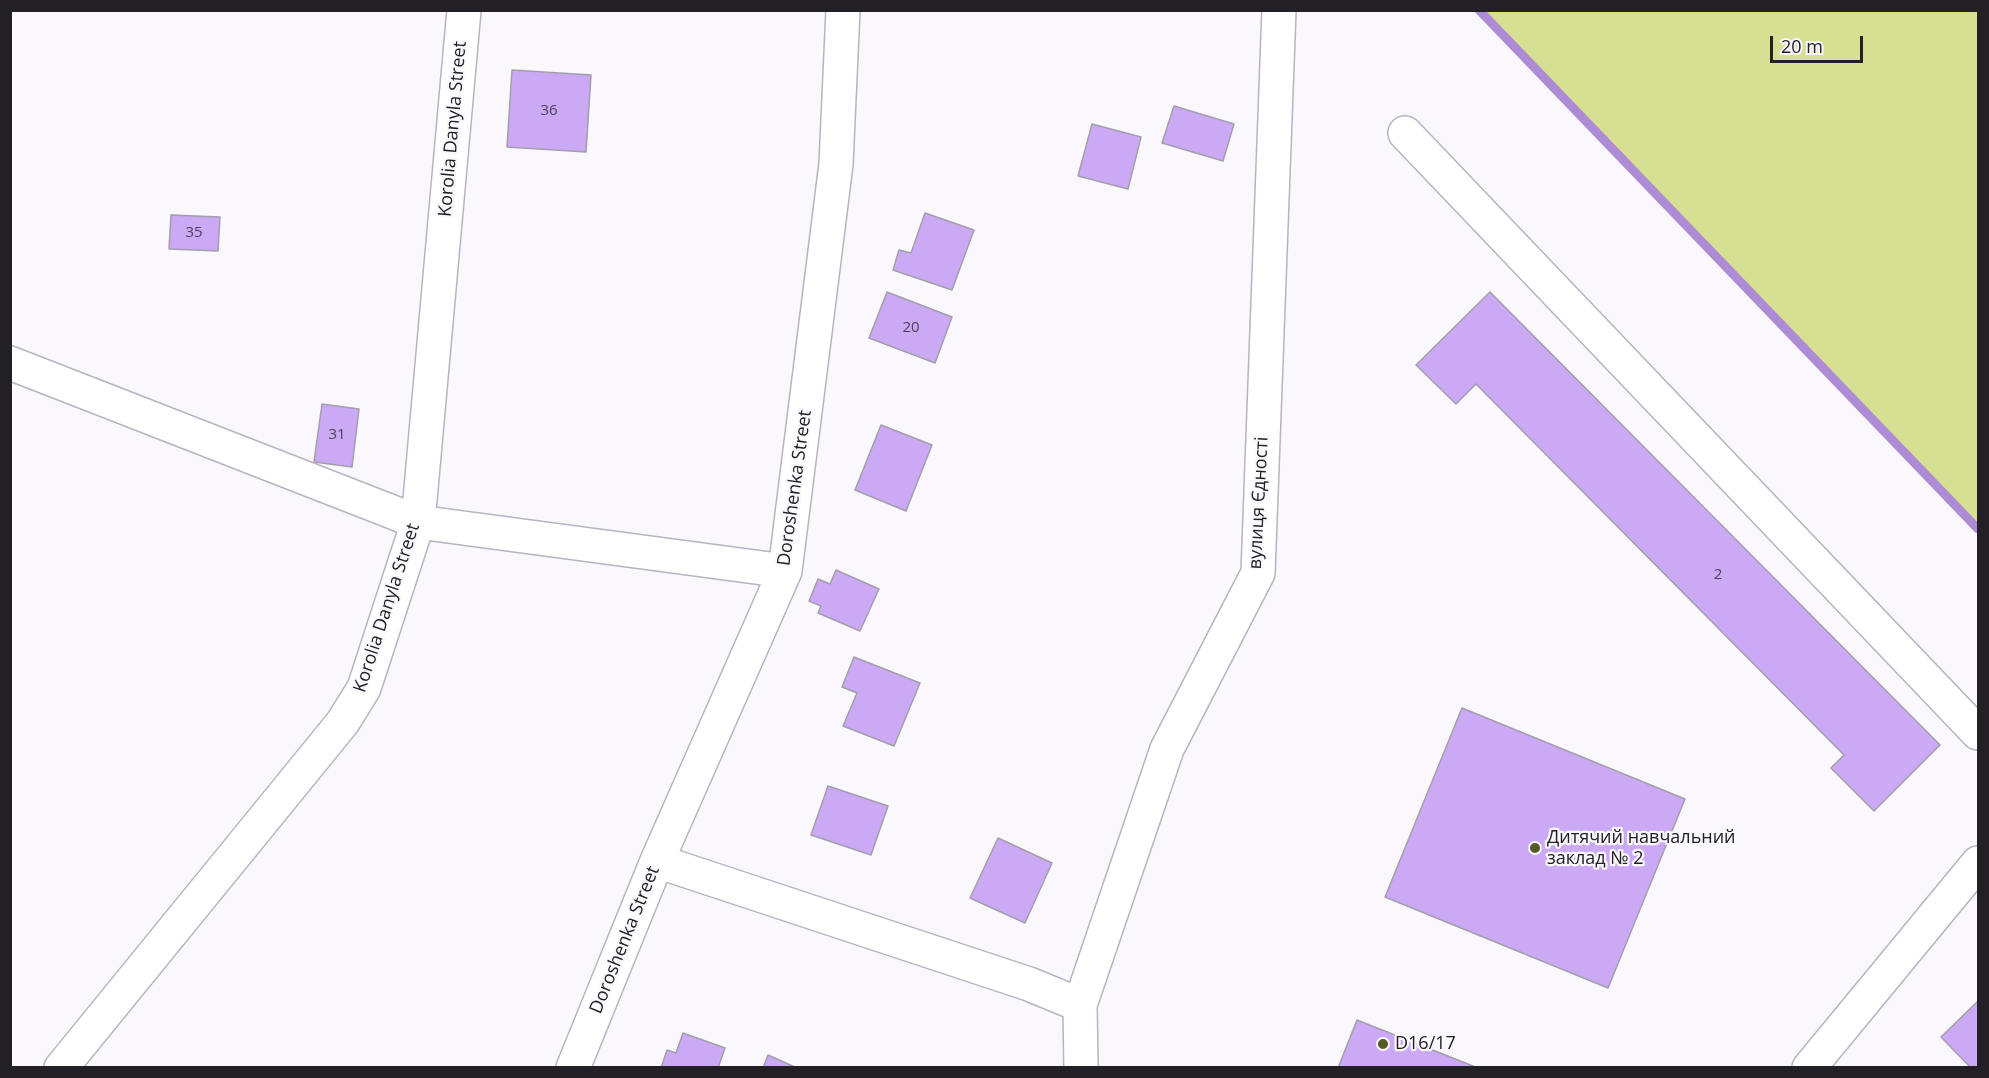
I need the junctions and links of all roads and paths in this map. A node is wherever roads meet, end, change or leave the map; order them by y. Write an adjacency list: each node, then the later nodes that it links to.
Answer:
1 (464, 10): 6 (street, Korolia Danyla Street)
2 (843, 10): 7 (street, Doroshenka Street)
3 (1280, 10): 11 (street, вулиця Єдності)
4 (1405, 133): 8 (street)
5 (10, 363): 6 (street)
6 (418, 522): 7 (street); 12 (street, Korolia Danyla Street)
7 (785, 571): 9 (street, Doroshenka Street)
8 (1978, 733)
9 (657, 861): 11 (street); 13 (street, Doroshenka Street)
10 (1978, 863): 15 (street)
11 (1080, 1005): 14 (street, вулиця Єдності)
12 (61, 1068)
13 (573, 1068)
14 (1081, 1068)
15 (1809, 1068)

